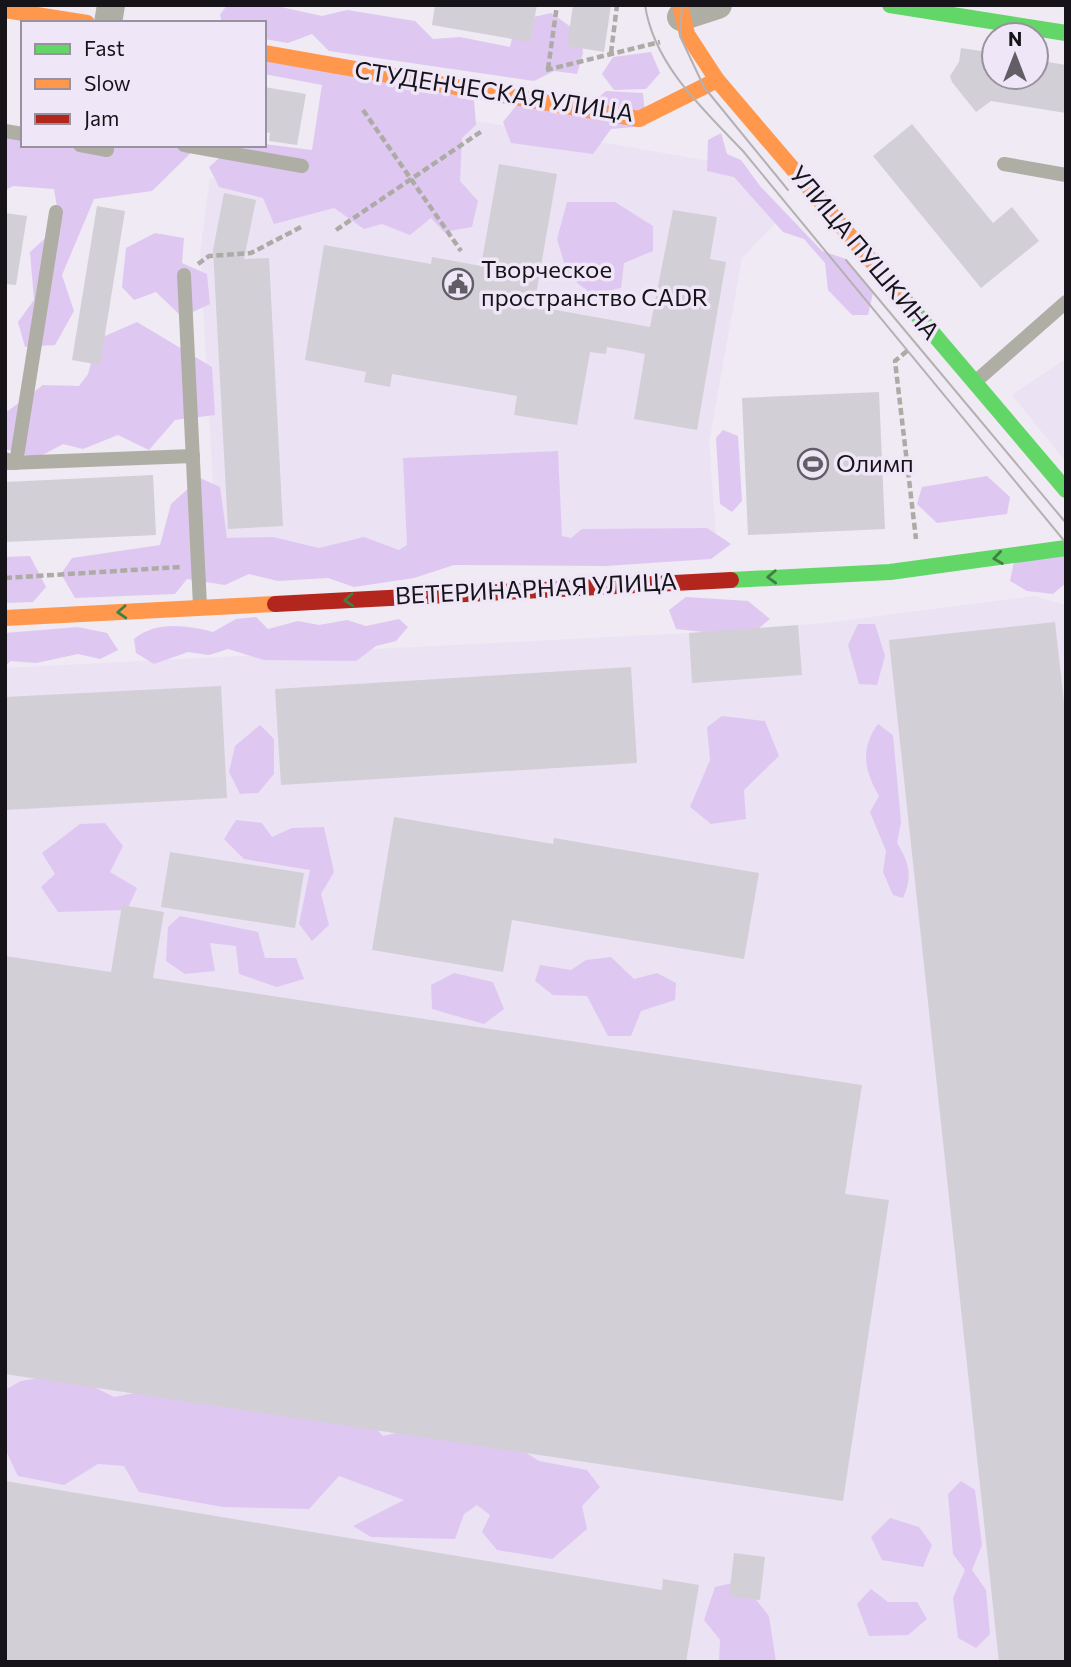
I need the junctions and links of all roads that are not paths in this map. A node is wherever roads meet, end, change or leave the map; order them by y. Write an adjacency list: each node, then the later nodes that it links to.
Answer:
1 (718, 5): 4 (street)
2 (890, 5): 6 (street)
3 (5, 10): 5 (street)
4 (682, 19): 8 (street, УЛИЦА ПУШКИНА)
5 (74, 21)
6 (1066, 33)
7 (266, 53): 8 (street, СТУДЕНЧЕСКАЯ УЛИЦА)
8 (717, 80): 18 (street, УЛИЦА ПУШКИНА)
9 (91, 147): 11 (lane)
10 (195, 147): 13 (lane)
11 (107, 150)
12 (1004, 164): 14 (lane)
13 (302, 166)
14 (1066, 175)
15 (56, 212): 20 (lane)
16 (184, 275): 19 (lane)
17 (1066, 302): 18 (lane)
18 (974, 383): 21 (street, УЛИЦА ПУШКИНА)
19 (193, 456): 20 (lane); 23 (lane)
20 (9, 462)
21 (1066, 490)
22 (1066, 548): 23 (street, ВЕТЕРИНАРНАЯ УЛИЦА, one-way to 23)
23 (201, 608): 24 (street, ВЕТЕРИНАРНАЯ УЛИЦА, one-way to 24)
24 (5, 618)

